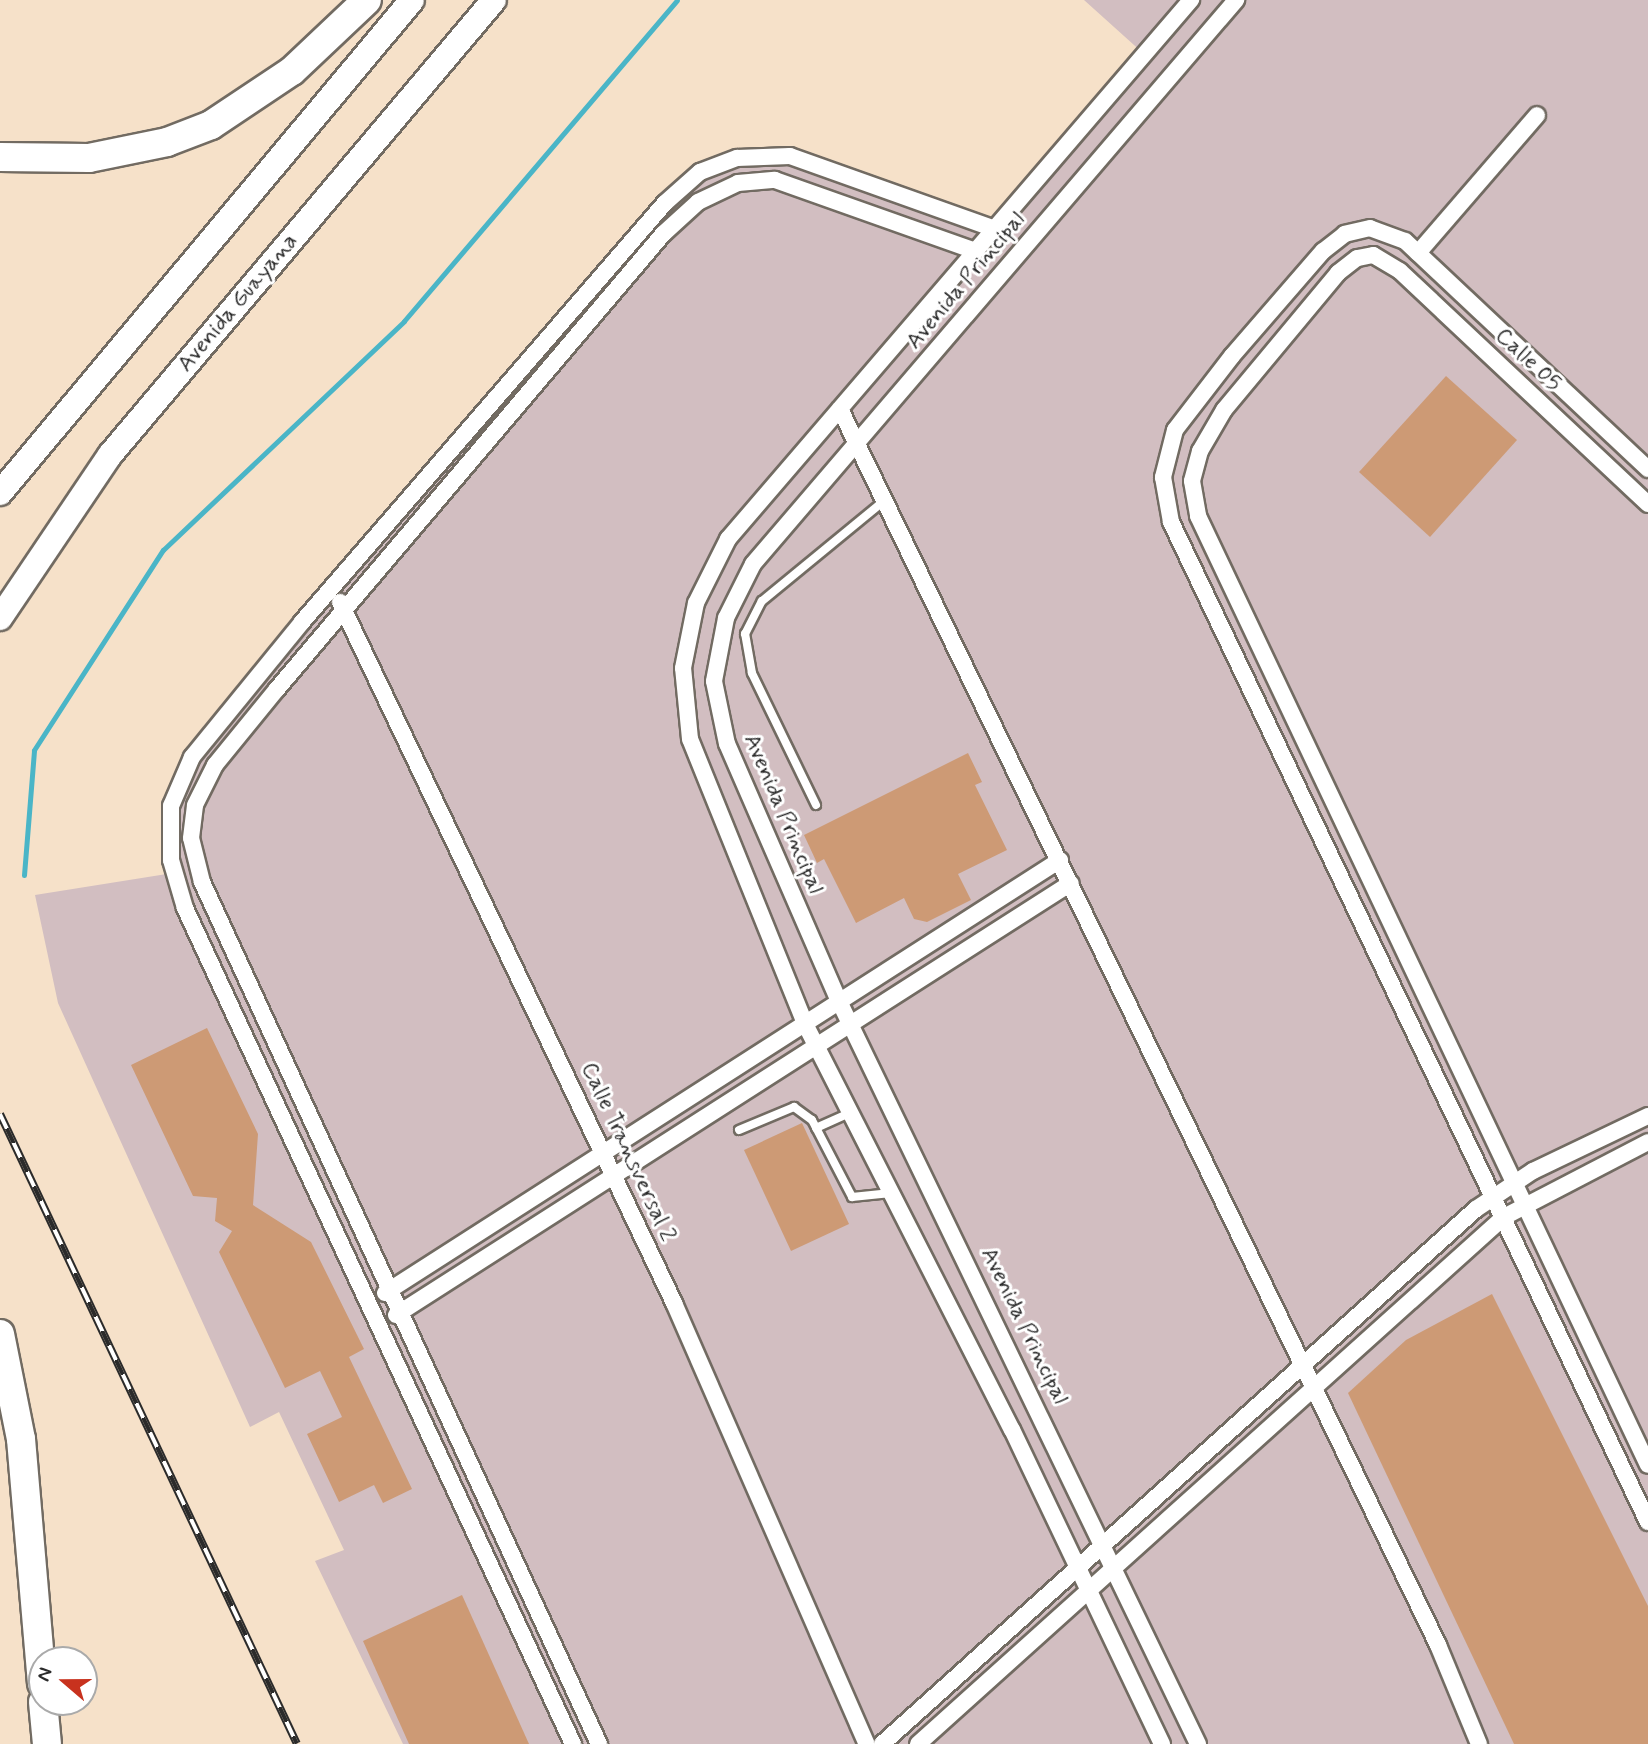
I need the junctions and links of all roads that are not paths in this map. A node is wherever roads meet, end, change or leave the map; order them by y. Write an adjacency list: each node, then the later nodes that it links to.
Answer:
1 (367, 0): 7 (highway)
2 (412, 0): 16 (main road)
3 (494, 0): 23 (main road, Avenida Guayana)
4 (1191, 0): 8 (street, Avenida Principal)
5 (1236, 0): 14 (street, Avenida Principal)
6 (1536, 114): 10 (street)
7 (0, 157)
8 (995, 229): 9 (street, Avenida Principal); 19 (street)
9 (976, 251): 13 (street, Avenida Principal); 21 (street)
10 (1418, 253): 11 (street, Calle 05); 22 (street, Calle 05)
11 (1525, 354): 12 (street); 15 (street, Calle 05)
12 (1508, 372): 18 (street, Calle 05); 20 (street, Calle 05)
13 (840, 409): 14 (street); 34 (street, Avenida Principal)
14 (858, 443): 17 (street); 33 (street, Avenida Principal)
15 (1648, 469)
16 (0, 493)
17 (885, 500): 26 (lane); 29 (street)
18 (1648, 503)
19 (332, 587): 21 (street, Calle Transversal 2); 27 (street)
20 (1241, 607): 22 (street); 24 (street)
21 (344, 610): 28 (street); 42 (street, Calle Transversal 2)
22 (1216, 617): 25 (street)
23 (0, 618)
24 (1295, 720): 25 (street); 46 (street)
25 (1271, 733): 48 (street)
26 (816, 804)
27 (170, 852): 28 (street); 32 (street)
28 (192, 852): 31 (street)
29 (1060, 860): 30 (street); 33 (street)
30 (1071, 883): 35 (street); 56 (street)
31 (245, 976): 32 (street); 43 (street)
32 (223, 988): 44 (street)
33 (838, 999): 34 (street); 35 (street, Avenida Principal)
34 (804, 1021): 36 (street, Avenida Principal); 42 (street)
35 (849, 1022): 36 (street); 60 (street, Avenida Principal)
36 (816, 1042): 37 (street, Avenida Principal); 45 (street)
37 (850, 1114): 39 (lane); 47 (street, Avenida Principal)
38 (1648, 1116): 46 (street)
39 (816, 1128): 40 (lane); 47 (lane)
40 (739, 1130)
41 (1648, 1142): 49 (street)
42 (603, 1153): 45 (street, Calle Transversal 2); 51 (street)
43 (332, 1160): 44 (street); 51 (street)
44 (310, 1172): 52 (street)
45 (612, 1173): 53 (street); 71 (street, Calle Transversal 2)
46 (1515, 1182): 48 (street); 49 (street)
47 (891, 1193): 61 (street, Avenida Principal)
48 (1493, 1195): 50 (street); 56 (street)
49 (1524, 1202): 50 (street); 58 (street)
50 (1504, 1217): 57 (street); 59 (street)
51 (392, 1288): 52 (street); 53 (street)
52 (371, 1302): 54 (street)
53 (402, 1311): 54 (street); 70 (street)
54 (382, 1324): 69 (street)
55 (0, 1334): 64 (highway)
56 (1301, 1367): 57 (street); 60 (street)
57 (1313, 1390): 62 (street); 76 (street)
58 (1648, 1465)
59 (1648, 1522)
60 (1103, 1544): 61 (street); 62 (street, Avenida Principal)
61 (1077, 1567): 63 (street, Avenida Principal); 65 (street)
62 (1115, 1569): 63 (street); 75 (street, Avenida Principal)
63 (1089, 1592): 66 (street); 74 (street, Avenida Principal)
64 (39, 1646)
65 (986, 1649): 66 (street); 72 (street)
66 (1000, 1672): 73 (street)
67 (44, 1716): 68 (highway)
68 (47, 1744)
69 (573, 1744)
70 (598, 1744)
71 (867, 1744)
72 (882, 1744)
73 (918, 1744)
74 (1162, 1744)
75 (1198, 1744)
76 (1479, 1744)

